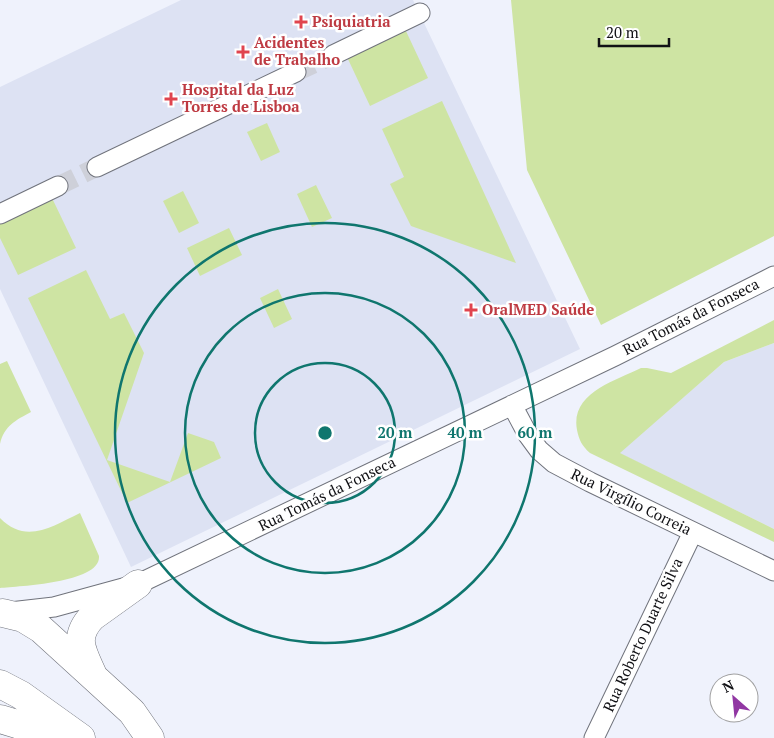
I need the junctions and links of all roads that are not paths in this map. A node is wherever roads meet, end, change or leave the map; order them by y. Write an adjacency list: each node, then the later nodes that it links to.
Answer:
1 (420, 13): 2 (street)
2 (333, 54)
3 (296, 72): 4 (street)
4 (97, 168)
5 (58, 186): 6 (street)
6 (0, 214)
7 (774, 276): 8 (street, Rua Tomás da Fonseca)
8 (512, 405): 9 (street, Rua Virgílio Correia); 11 (street, Rua Tomás da Fonseca)
9 (693, 532): 10 (street, Rua Virgílio Correia); 19 (street, Rua Roberto Duarte Silva)
10 (774, 571)
11 (138, 584): 12 (street, Rua Tomás da Fonseca); 13 (main road)
12 (1, 613): 13 (main road)
13 (94, 677): 18 (main road)
14 (0, 684): 17 (main road)
15 (0, 719): 16 (main road)
16 (63, 738)
17 (81, 738)
18 (150, 738)
19 (594, 738)

